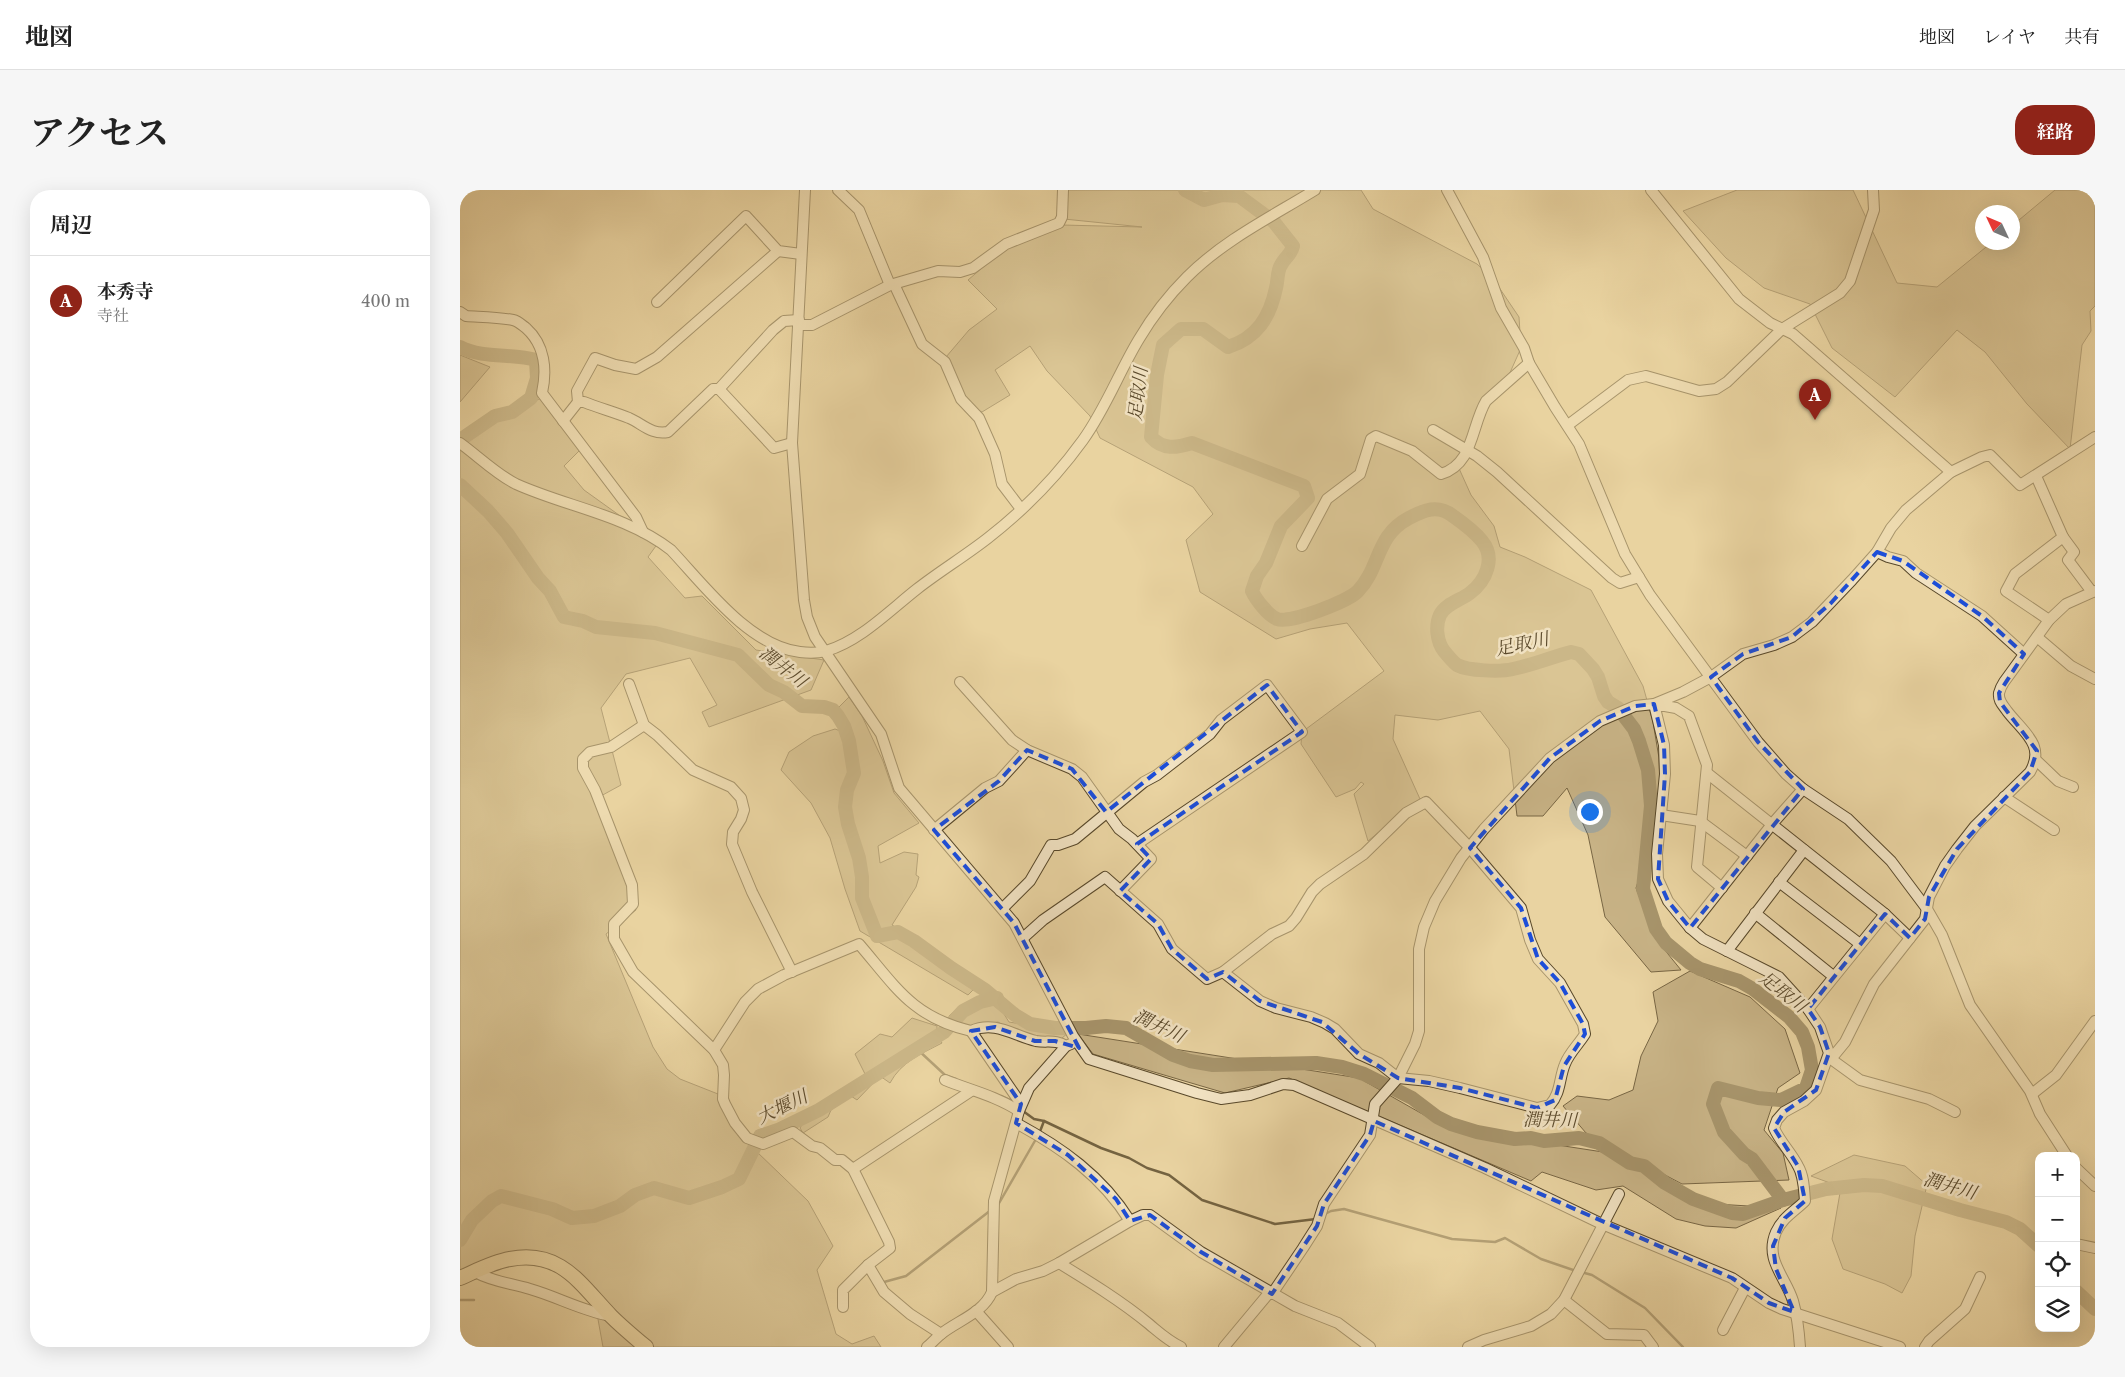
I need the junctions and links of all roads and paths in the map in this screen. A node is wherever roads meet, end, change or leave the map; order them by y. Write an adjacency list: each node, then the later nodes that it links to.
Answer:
1 (805, 190): 9 (street)
2 (838, 190): 10 (street)
3 (1063, 190): 10 (street)
4 (1315, 190): 27 (street)
5 (1447, 190): 15 (street)
6 (1651, 190): 14 (street)
7 (1873, 190): 14 (street)
8 (778, 251): 9 (street); 11 (street); 17 (street)
9 (801, 254): 13 (street)
10 (892, 285): 13 (street); 27 (street)
11 (657, 302)
12 (460, 312): 18 (street)
13 (798, 322): 16 (street); 22 (street)
14 (1782, 329): 19 (street); 25 (street)
15 (1530, 363): 19 (street); 24 (street)
16 (719, 390): 17 (street); 22 (street)
17 (578, 402): 18 (street)
18 (563, 421): 28 (street)
19 (1568, 425): 32 (street)
20 (1433, 430): 24 (street)
21 (2095, 437): 26 (street)
22 (792, 443): 36 (street)
23 (463, 445): 28 (street)
24 (1468, 451): 30 (street); 32 (street)
25 (1951, 472): 26 (street); 31 (street)
26 (2036, 476): 29 (street)
27 (1021, 508): 36 (street)
28 (643, 532): 36 (street)
29 (2063, 537): 33 (street); 34 (street)
30 (1302, 546)
31 (1877, 552): 37 (street); 38 (street)
32 (1639, 577): 38 (street)
33 (2094, 592): 34 (street)
34 (2050, 620): 35 (street)
35 (2037, 637): 37 (street); 39 (street)
36 (825, 652): 54 (street)
37 (2024, 654): 45 (street)
38 (1711, 677): 42 (street); 48 (street)
39 (2095, 679)
40 (960, 682): 44 (street)
41 (629, 684): 43 (street)
42 (1654, 704): 46 (street); 51 (street); 57 (street)
43 (644, 725): 72 (street); 80 (street)
44 (1028, 750): 50 (street); 54 (street)
45 (2036, 760): 47 (street); 49 (street)
46 (1707, 773): 52 (street); 53 (street)
47 (2073, 787)
48 (1803, 789): 53 (street); 64 (street)
49 (2004, 797): 55 (street); 64 (street)
50 (1106, 812): 56 (street); 56 (street); 63 (street)
51 (1661, 816): 52 (street); 67 (street)
52 (1700, 821): 59 (street); 61 (street)
53 (1773, 824): 58 (street); 59 (street)
54 (934, 830): 63 (street)
55 (2054, 830)
56 (1137, 844): 62 (street)
57 (1470, 848): 73 (street); 82 (street); 82 (street)
58 (1804, 850): 60 (street); 66 (street)
59 (1746, 856): 61 (street)
60 (1779, 882): 65 (street); 70 (street)
61 (1722, 888): 67 (street)
62 (1120, 891): 68 (street); 73 (street)
63 (1002, 908): 68 (street)
64 (1927, 909): 69 (street); 85 (street)
65 (1755, 913): 71 (street); 74 (street)
66 (1885, 914): 69 (street); 70 (street)
67 (1690, 928): 71 (street)
68 (1024, 938): 78 (street)
69 (1910, 938): 81 (street)
70 (1860, 944): 74 (street)
71 (1727, 952): 75 (street)
72 (792, 972): 77 (street); 80 (street)
73 (1223, 972): 82 (street)
74 (1833, 976): 75 (street)
75 (1808, 1009): 81 (street)
76 (2095, 1021): 85 (street)
77 (967, 1030): 79 (street); 86 (street)
78 (1075, 1039): 79 (street); 88 (street)
79 (1066, 1046): 86 (street)
80 (714, 1050): 91 (street)
81 (1830, 1056): 87 (street); 110 (street)
82 (1396, 1079): 88 (street)
83 (945, 1080): 84 (street)
84 (971, 1091): 86 (street); 91 (street)
85 (2032, 1094): 90 (street)
86 (1020, 1107): 89 (street)
87 (1955, 1112)
88 (1374, 1121): 96 (street); 106 (street)
89 (1016, 1123): 95 (street); 105 (street)
90 (2064, 1152)
91 (853, 1169): 100 (street)
92 (2080, 1172): 93 (street)
93 (2095, 1186)
94 (1619, 1194): 96 (street)
95 (1130, 1221): 99 (street); 106 (street)
96 (1602, 1224): 104 (street); 107 (street)
97 (2080, 1245): 98 (street)
98 (2095, 1248)
99 (1059, 1263): 105 (street); 117 (street)
100 (868, 1265): 108 (street); 113 (street)
101 (475, 1272): 103 (main road); 111 (street); 111 (main road)
102 (1980, 1277): 124 (street)
103 (460, 1278)
104 (1745, 1288): 110 (street); 112 (street)
105 (992, 1292): 109 (street)
106 (1270, 1293): 118 (street); 119 (street)
107 (1564, 1300): 120 (street); 121 (street)
108 (844, 1307)
109 (976, 1311): 113 (street); 116 (street)
110 (1794, 1312): 122 (street); 123 (street)
111 (611, 1316): 114 (main road)
112 (1723, 1330)
113 (941, 1334): 115 (street)
114 (646, 1347)
115 (927, 1347)
116 (1008, 1347)
117 (1180, 1347)
118 (1224, 1347)
119 (1370, 1347)
120 (1470, 1347)
121 (1653, 1347)
122 (1800, 1347)
123 (1900, 1347)
124 (1925, 1347)

